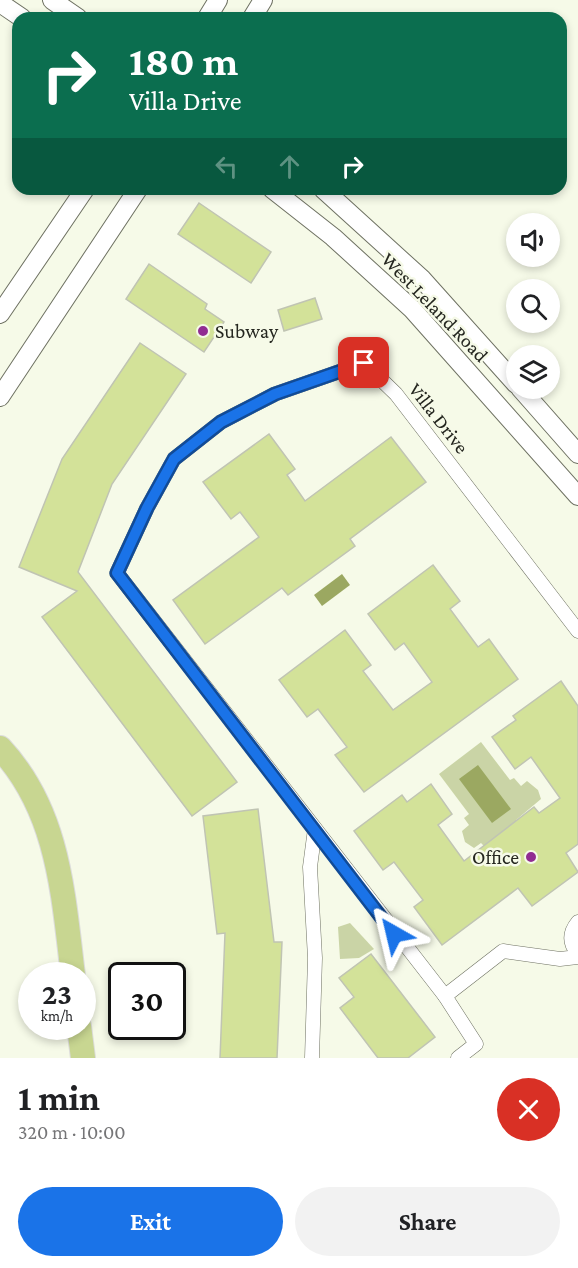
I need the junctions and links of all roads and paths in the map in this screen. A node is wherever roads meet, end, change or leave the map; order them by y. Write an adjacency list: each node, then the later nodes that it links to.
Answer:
1 (52, 0): 4 (street)
2 (0, 3): 3 (street)
3 (13, 12)
4 (69, 12)
5 (0, 16): 6 (street)
6 (12, 25)
7 (81, 195): 11 (street)
8 (134, 195): 13 (street)
9 (280, 195): 16 (street, West Leland Road)
10 (330, 195): 12 (street, West Leland Road)
11 (0, 314)
12 (506, 373)
13 (0, 397)
14 (530, 399): 15 (street)
15 (578, 454)
16 (578, 496)
17 (578, 631): 19 (street, Villa Drive)
18 (0, 748): 22 (highway)
19 (315, 829): 23 (street, Villa Drive); 26 (street)
20 (578, 922): 21 (street)
21 (578, 956): 23 (street)
22 (72, 962)
23 (445, 996): 27 (street, Villa Drive)
24 (81, 1040): 25 (highway)
25 (83, 1058)
26 (312, 1058)
27 (458, 1058)

